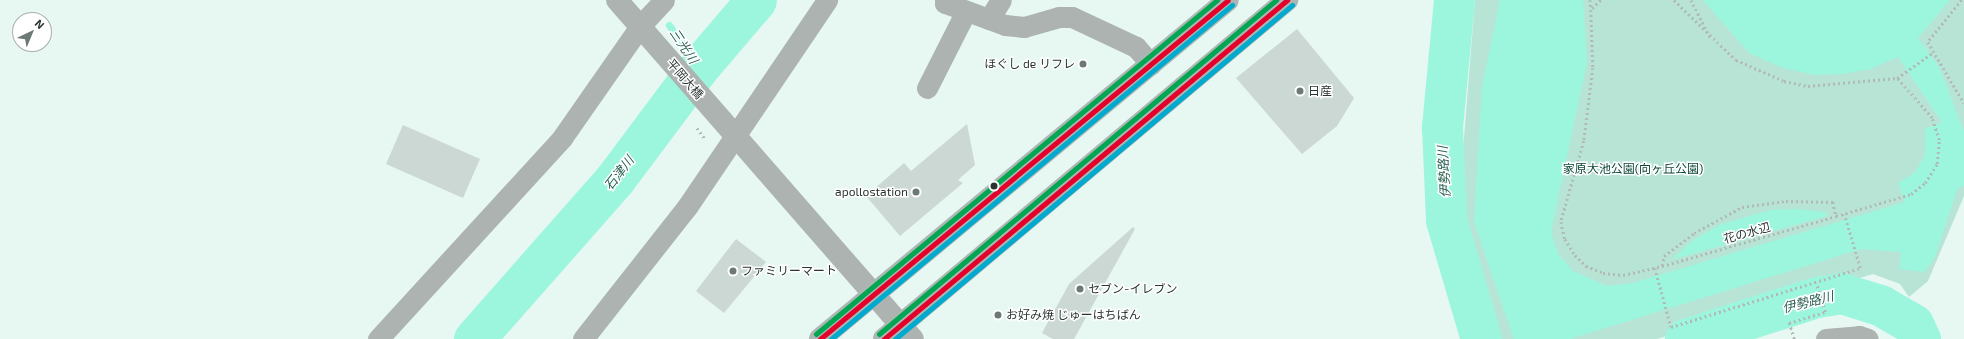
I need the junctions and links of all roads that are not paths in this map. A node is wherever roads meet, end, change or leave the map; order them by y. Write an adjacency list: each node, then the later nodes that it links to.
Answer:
1 (617, 0): 10 (street, 平岡大橋)
2 (664, 0): 10 (street)
3 (827, 0): 13 (street)
4 (945, 0): 8 (street)
5 (1001, 0): 9 (street)
6 (1228, 0): 11 (main road)
7 (1287, 0): 15 (main road)
8 (966, 11): 9 (street); 12 (street)
9 (989, 19): 11 (street)
10 (644, 30): 13 (street, 平岡大橋); 16 (street)
11 (1151, 64): 14 (main road)
12 (927, 88)
13 (729, 130): 14 (street, 平岡大橋); 17 (street)
14 (872, 295): 15 (street, 平岡大橋); 18 (main road)
15 (899, 335)
16 (378, 339)
17 (584, 339)
18 (820, 339)
19 (1826, 339): 20 (street)
20 (1868, 339)

